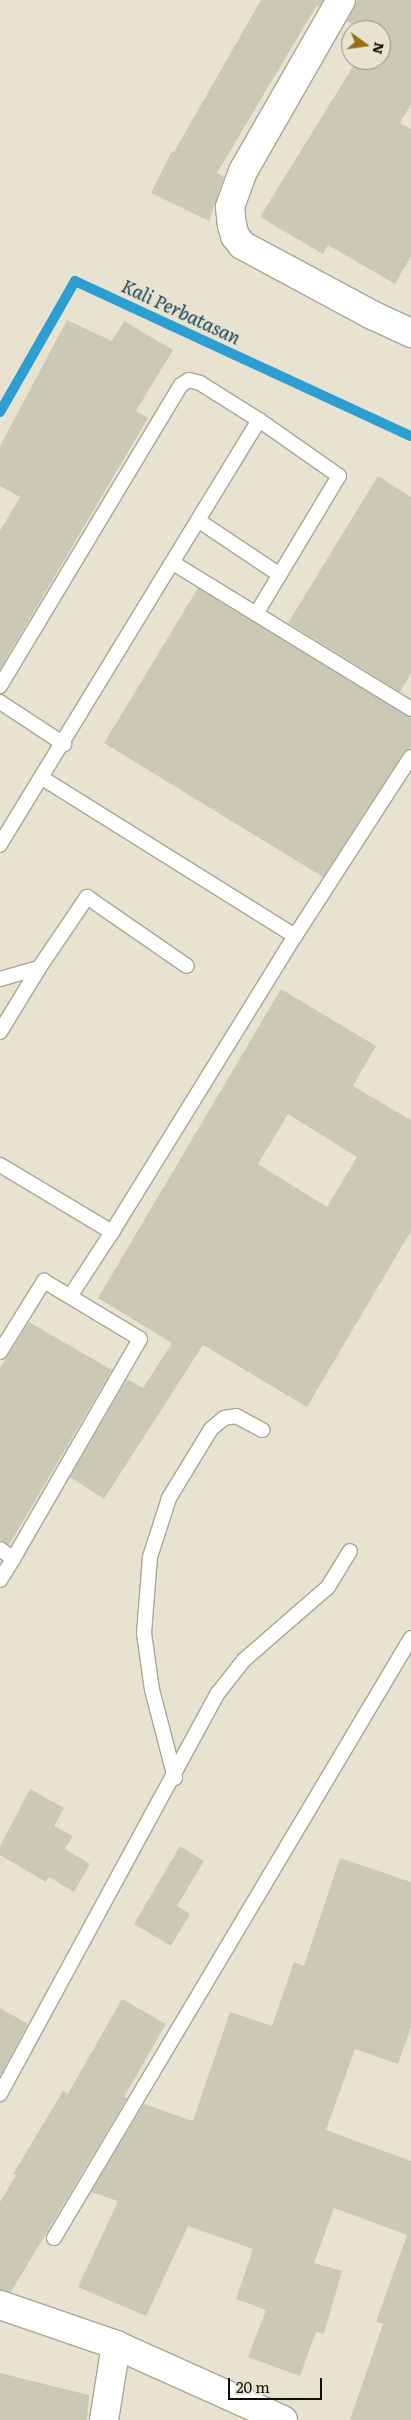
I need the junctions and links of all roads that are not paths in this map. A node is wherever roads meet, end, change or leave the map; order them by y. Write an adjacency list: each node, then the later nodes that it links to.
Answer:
1 (342, 0): 2 (street)
2 (410, 330)
3 (259, 420): 4 (lane); 6 (lane); 8 (lane)
4 (199, 521): 5 (lane); 6 (lane)
5 (173, 563): 7 (lane); 11 (lane)
6 (280, 575): 7 (lane)
7 (256, 614): 10 (lane)
8 (0, 686)
9 (0, 702): 11 (lane)
10 (411, 709)
11 (64, 744): 13 (lane)
12 (411, 757): 15 (lane)
13 (42, 778): 14 (lane); 15 (lane)
14 (0, 845)
15 (295, 936): 21 (lane)
16 (188, 966): 17 (lane)
17 (39, 968): 18 (lane); 19 (lane)
18 (0, 979)
19 (0, 1032)
20 (0, 1165): 21 (lane)
21 (112, 1232): 22 (lane)
22 (72, 1296): 23 (lane); 27 (lane)
23 (0, 1352)
24 (262, 1430): 30 (lane)
25 (0, 1549): 27 (lane)
26 (350, 1551): 30 (lane)
27 (13, 1559): 28 (lane)
28 (0, 1580)
29 (411, 1638): 32 (lane)
30 (175, 1778): 31 (lane)
31 (0, 2094)
32 (54, 2238)
33 (0, 2305): 34 (street)
34 (116, 2345): 35 (street); 36 (street)
35 (104, 2420)
36 (283, 2420)

